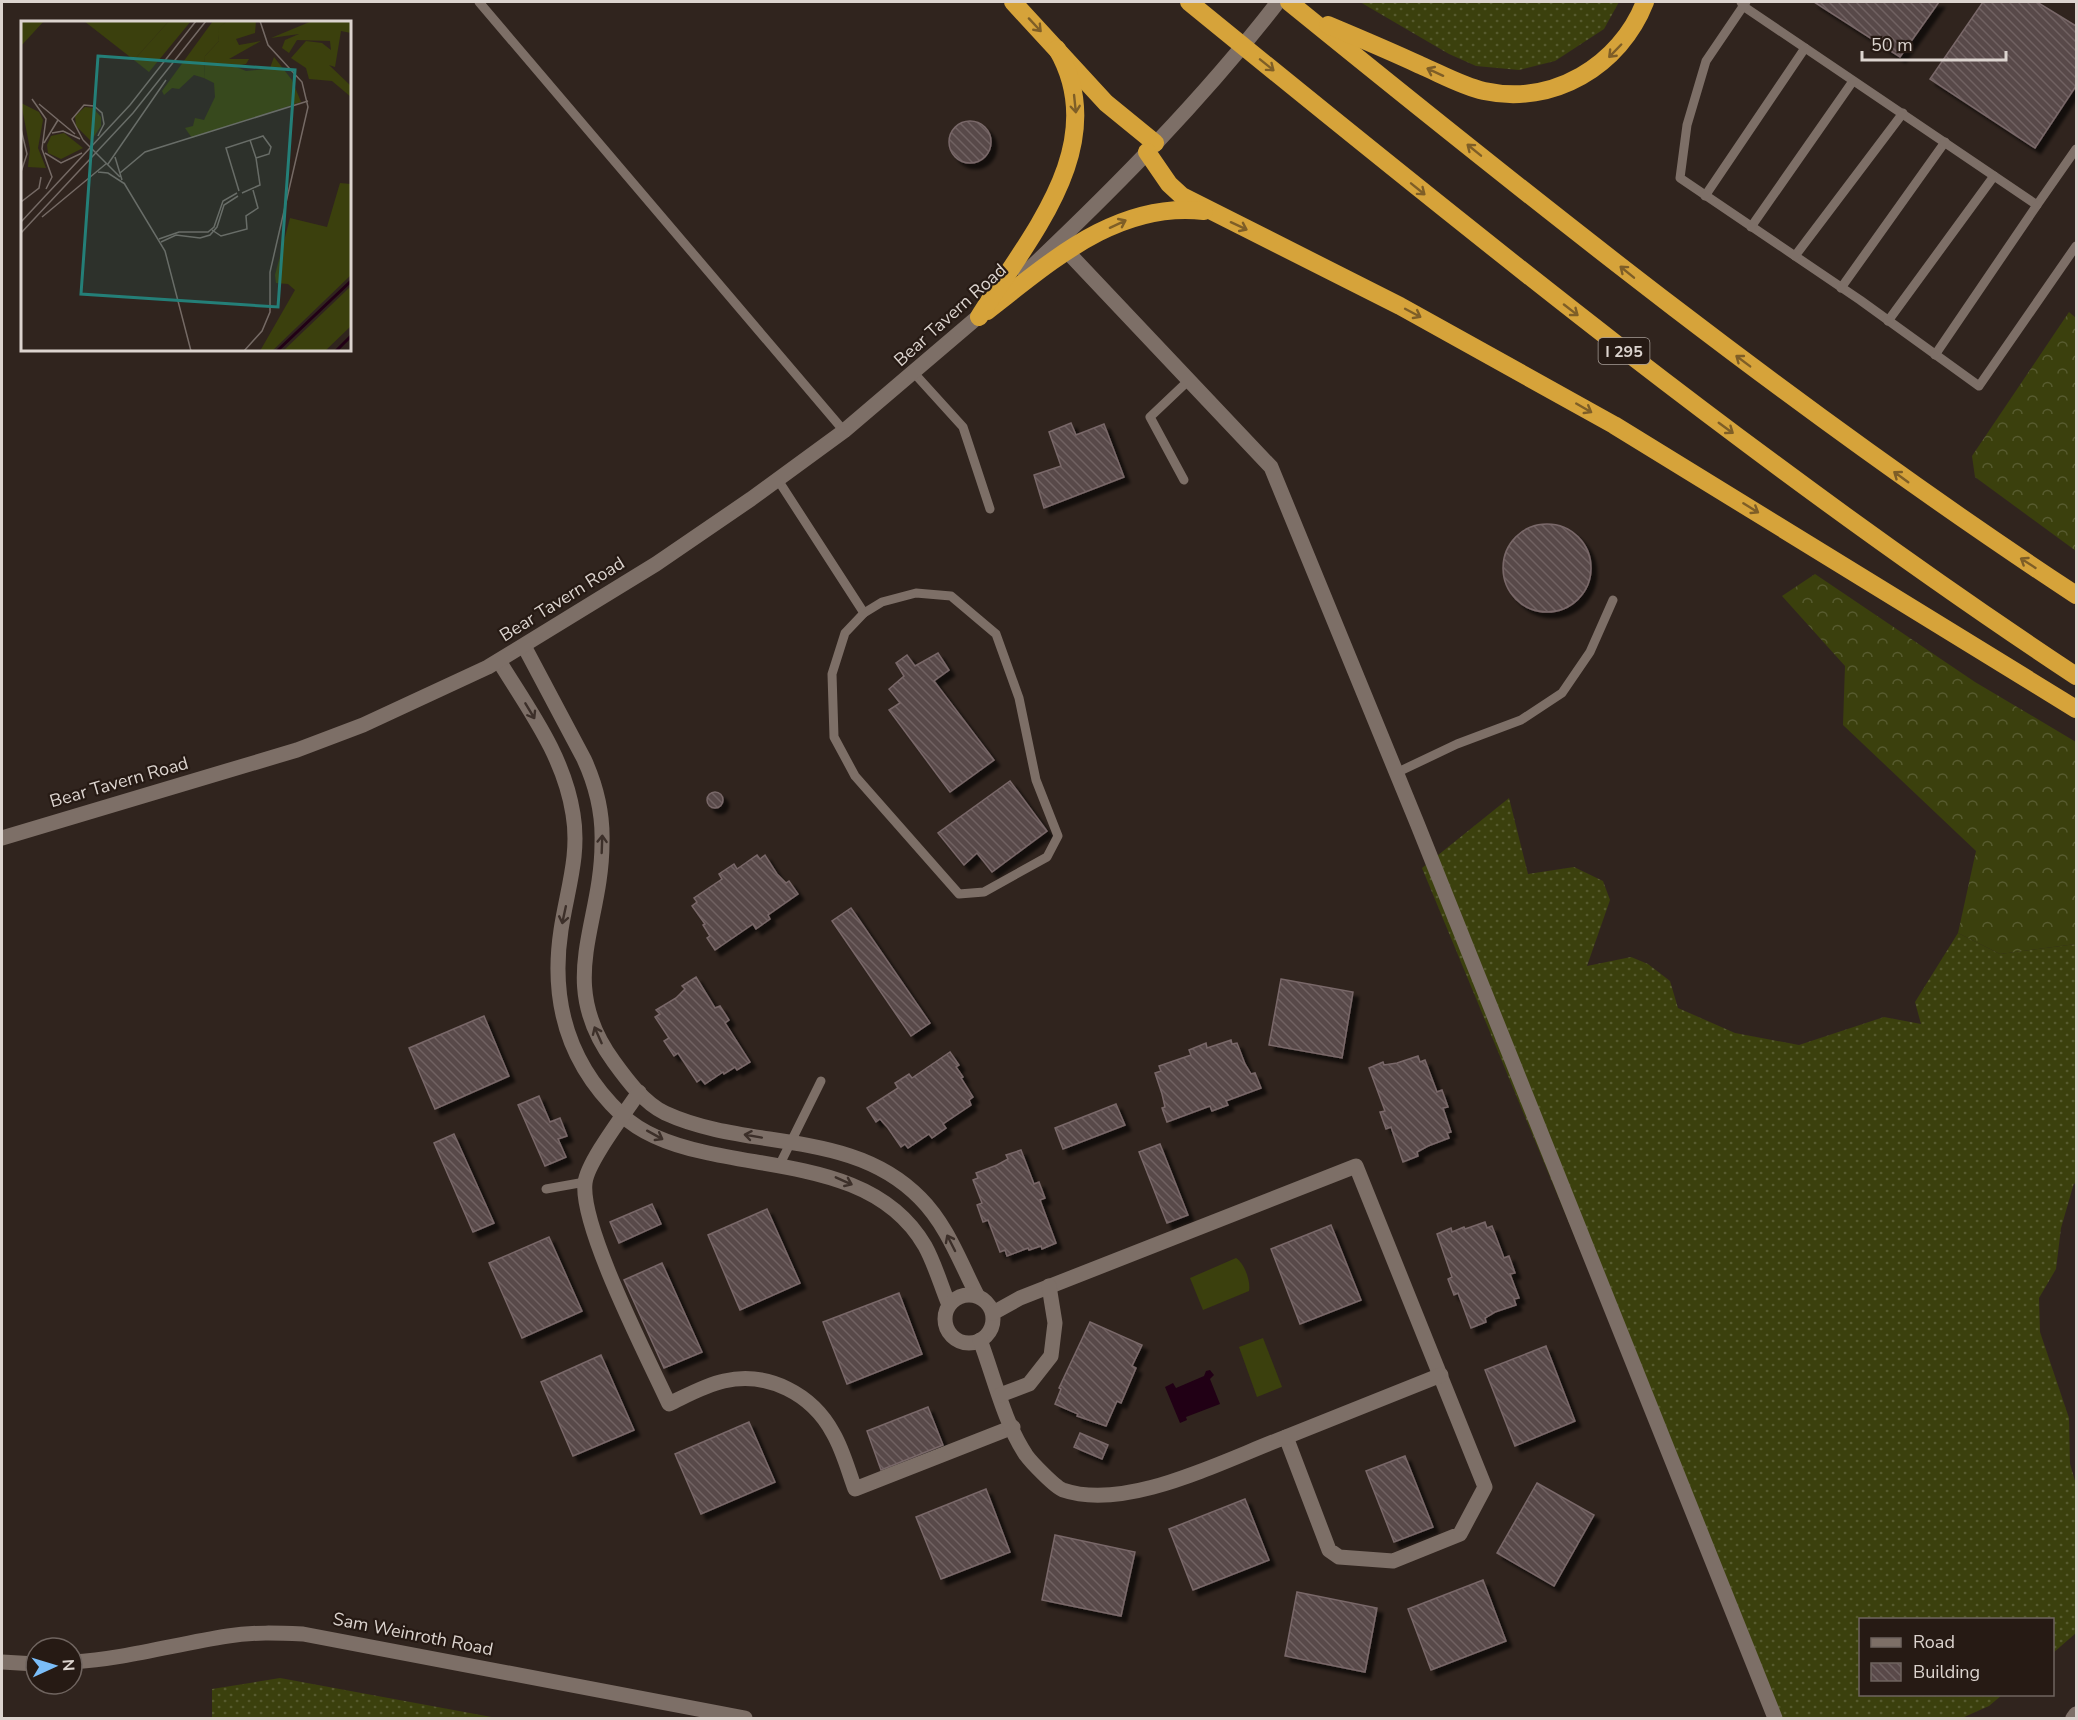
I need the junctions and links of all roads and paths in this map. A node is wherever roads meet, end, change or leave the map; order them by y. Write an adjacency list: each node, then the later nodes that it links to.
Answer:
1 (479, 2): 30 (lane)
2 (1013, 2): 10 (highway, one-way to 10)
3 (1190, 2): 39 (highway, I 295, one-way to 39)
4 (1278, 2): 14 (street)
5 (1289, 2): 8 (highway)
6 (1645, 2): 8 (highway, one-way to 8)
7 (1743, 3): 9 (lane); 17 (lane)
8 (1306, 16): 34 (highway, one-way to 8)
9 (1805, 48): 11 (lane); 17 (lane)
10 (1057, 49): 14 (highway); 25 (highway, one-way to 25)
11 (1854, 81): 12 (lane); 20 (lane)
12 (1903, 113): 13 (lane); 23 (lane)
13 (1945, 142): 16 (lane); 24 (lane)
14 (1151, 147): 19 (highway); 22 (street)
15 (2076, 149): 18 (lane)
16 (1994, 176): 18 (lane); 26 (lane)
17 (1705, 196): 20 (lane)
18 (2037, 205): 27 (lane)
19 (1209, 212): 22 (highway, one-way to 19); 40 (highway, one-way to 40)
20 (1751, 227): 23 (lane)
21 (2076, 246): 27 (lane)
22 (1062, 247): 25 (highway); 29 (street)
23 (1795, 256): 24 (lane)
24 (1841, 288): 26 (lane)
25 (979, 317): 28 (street, Bear Tavern Road)
26 (1888, 321): 27 (lane)
27 (1935, 355)
28 (914, 373): 30 (street, Bear Tavern Road); 33 (lane)
29 (1188, 381): 32 (lane); 41 (street)
30 (844, 431): 31 (street, Bear Tavern Road)
31 (778, 480): 36 (lane); 37 (street, Bear Tavern Road)
32 (1184, 480)
33 (990, 510)
34 (2076, 595)
35 (1613, 600): 41 (lane)
36 (864, 613): 36 (lane)
37 (524, 646): 38 (street, Bear Tavern Road); 44 (street, one-way to 37)
38 (499, 661): 42 (street, Bear Tavern Road); 45 (street, one-way to 45)
39 (2076, 676)
40 (2076, 709)
41 (1396, 773): 64 (street)
42 (2, 838)
43 (820, 1081): 46 (lane)
44 (639, 1092): 45 (street); 46 (street, one-way to 44)
45 (623, 1116): 47 (street, one-way to 47); 48 (street)
46 (790, 1143): 47 (lane); 51 (street, one-way to 46)
47 (779, 1166): 52 (street, one-way to 52)
48 (585, 1182): 49 (lane); 57 (street)
49 (546, 1189)
50 (1049, 1286): 53 (street); 55 (street); 56 (street)
51 (977, 1295): 52 (street); 53 (street)
52 (948, 1305): 54 (street)
53 (993, 1313): 54 (street)
54 (980, 1340): 56 (street)
55 (1441, 1375): 58 (street); 58 (street)
56 (1000, 1395): 57 (street)
57 (1012, 1427): 58 (street)
58 (1286, 1437)
59 (84, 1661): 63 (street, Sam Weinroth Road)
60 (2, 1662): 61 (street)
61 (24, 1663)
62 (2076, 1714): 65 (street)
63 (745, 1719)
64 (1775, 1719)
65 (2073, 1719)

